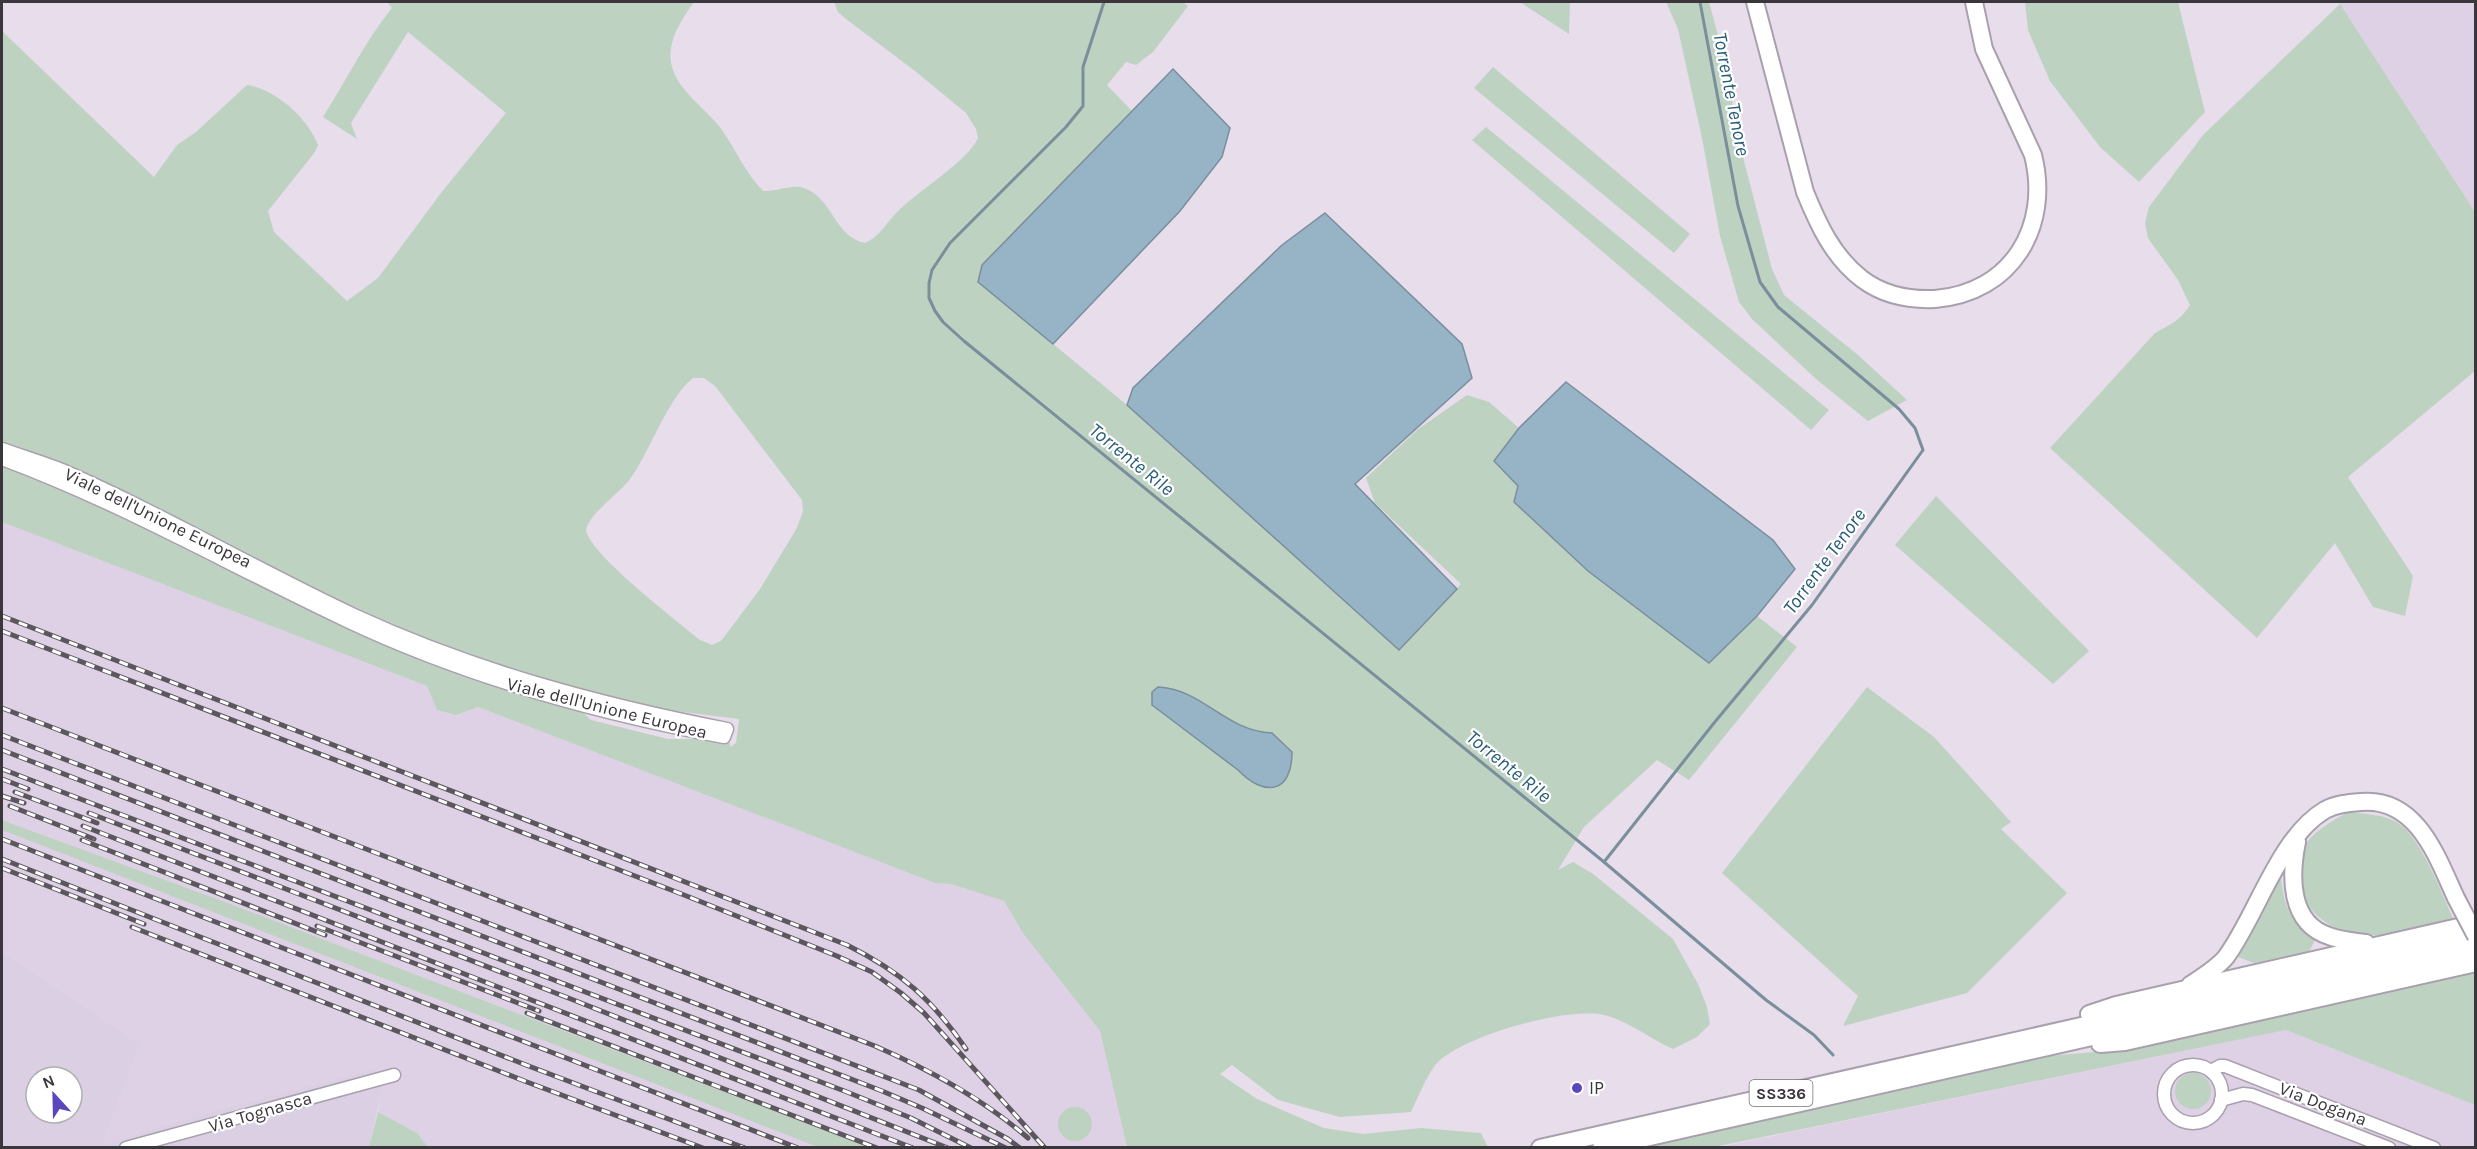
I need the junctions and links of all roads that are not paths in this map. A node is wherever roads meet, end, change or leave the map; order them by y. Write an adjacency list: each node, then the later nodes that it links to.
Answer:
1 (1755, 2): 2 (highway)
2 (1974, 2)
3 (2, 449): 4 (street, Viale dell'Unione Europea)
4 (2, 459)
5 (2298, 836): 7 (highway, bridge); 8 (highway); 11 (highway)
6 (2475, 923): 8 (highway)
7 (2475, 936): 12 (highway, SS336)
8 (2380, 944): 11 (highway)
9 (2475, 950): 12 (highway, SS336)
10 (2475, 963): 12 (highway)
11 (2182, 990): 12 (highway)
12 (2024, 1045): 17 (highway, SS336); 18 (highway, SS336)
13 (2211, 1071): 15 (street); 15 (street, Via Dogana); 20 (street, Via Dogana)
14 (394, 1075): 16 (street, Via Tognasca)
15 (2222, 1100): 19 (street, Via Dogana)
16 (126, 1148)
17 (1540, 1148)
18 (1600, 1148)
19 (2389, 1148)
20 (2434, 1148)

